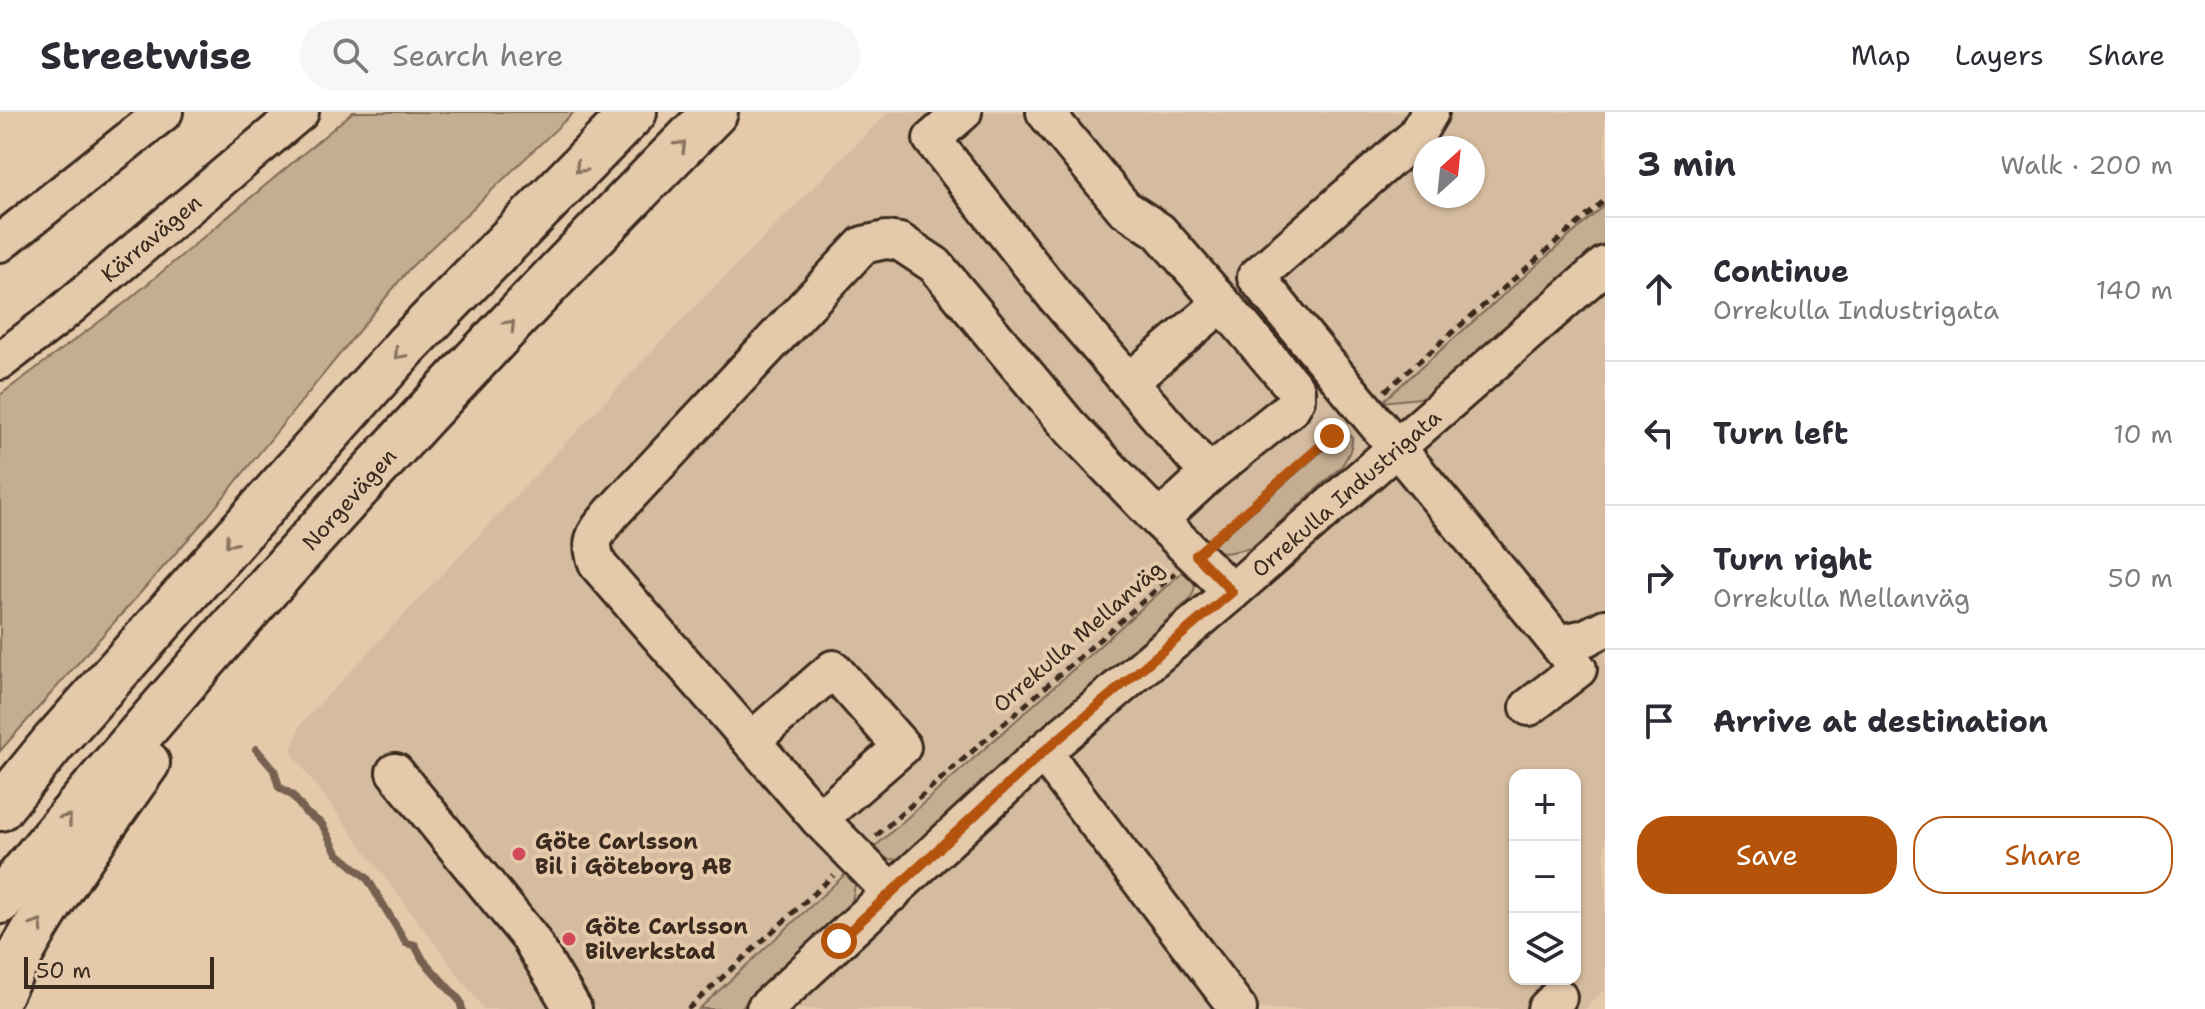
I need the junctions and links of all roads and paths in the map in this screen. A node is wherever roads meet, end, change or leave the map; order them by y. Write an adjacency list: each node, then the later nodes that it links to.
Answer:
1 (300, 112): 12 (street, Kärravägen)
2 (634, 112): 25 (highway, one-way to 25)
3 (715, 112): 19 (highway, Norgevägen, one-way to 3)
4 (963, 112): 13 (street)
5 (1045, 112): 11 (street)
6 (1430, 112): 14 (street)
7 (157, 114): 9 (street)
8 (1605, 200): 14 (path, Orrekulla Mellanväg)
9 (0, 243)
10 (1605, 265): 15 (street, Orrekulla Industrigata)
11 (1222, 303): 13 (street); 16 (street)
12 (0, 361)
13 (1129, 382): 16 (street)
14 (1363, 410): 15 (street); 18 (path, Orrekulla Mellanväg)
15 (1398, 448): 20 (street, Orrekulla Industrigata); 22 (street)
16 (1209, 474): 17 (street)
17 (1159, 520): 18 (street); 24 (street)
18 (1196, 555): 20 (street); 31 (path, Orrekulla Mellanväg)
19 (279, 575): 33 (highway, Norgevägen, one-way to 19); 34 (highway, one-way to 19)
20 (1232, 592): 26 (street, Orrekulla Industrigata)
21 (1605, 628): 22 (street)
22 (1558, 644): 23 (street)
23 (1529, 707)
24 (751, 741): 30 (street); 30 (street)
25 (54, 742): 28 (highway); 29 (highway)
26 (1043, 752): 32 (street, Orrekulla Industrigata); 38 (street)
27 (395, 772): 35 (street)
28 (0, 786)
29 (0, 808)
30 (819, 819): 31 (street)
31 (855, 856): 32 (street); 36 (path, Orrekulla Mellanväg)
32 (892, 893): 37 (street, Orrekulla Industrigata)
33 (0, 901)
34 (0, 993)
35 (573, 1009)
36 (688, 1009)
37 (765, 1009)
38 (1238, 1009)

